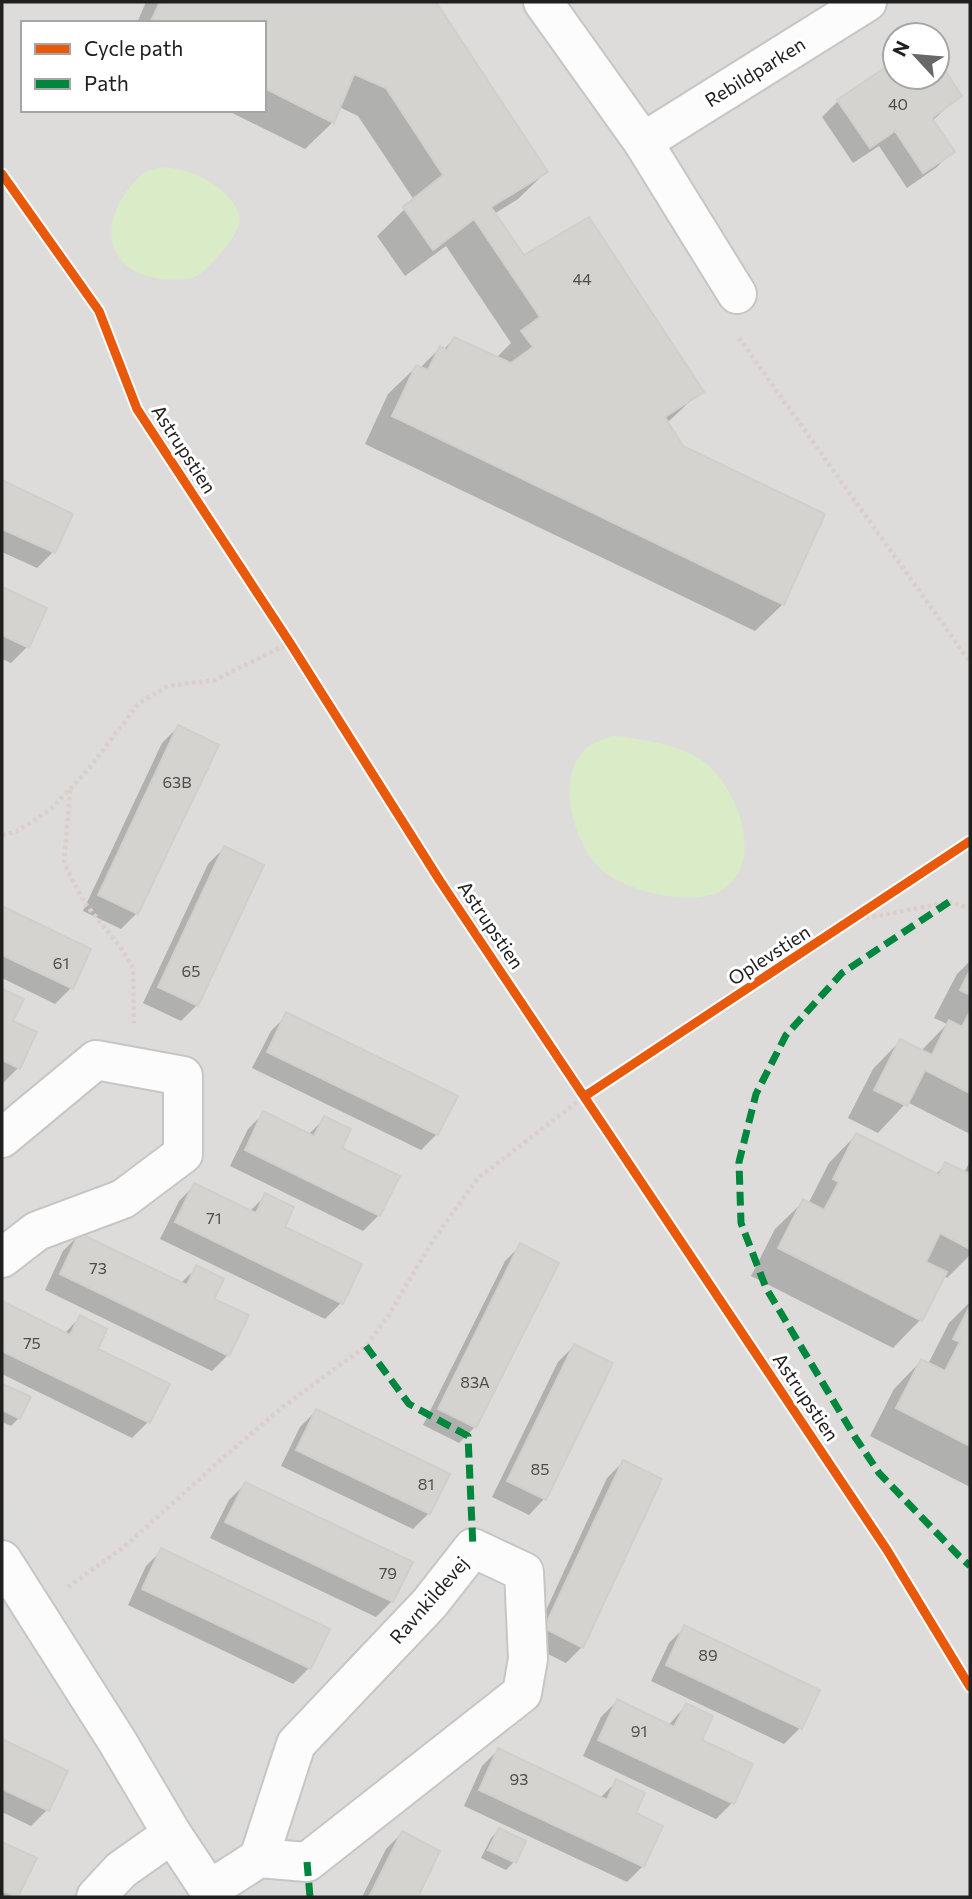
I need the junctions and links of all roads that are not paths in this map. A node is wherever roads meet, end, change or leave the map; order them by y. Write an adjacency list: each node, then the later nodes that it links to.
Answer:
1 (542, 2): 3 (street)
2 (867, 2): 3 (street, Rebildparken)
3 (643, 142): 4 (street)
4 (737, 294)
5 (2, 1138): 6 (street)
6 (2, 1258)
7 (2, 1560): 8 (street)
8 (173, 1835): 10 (street); 11 (street)
9 (259, 1858): 9 (street, Ravnkildevej); 10 (street)
10 (212, 1893)
11 (96, 1897)

